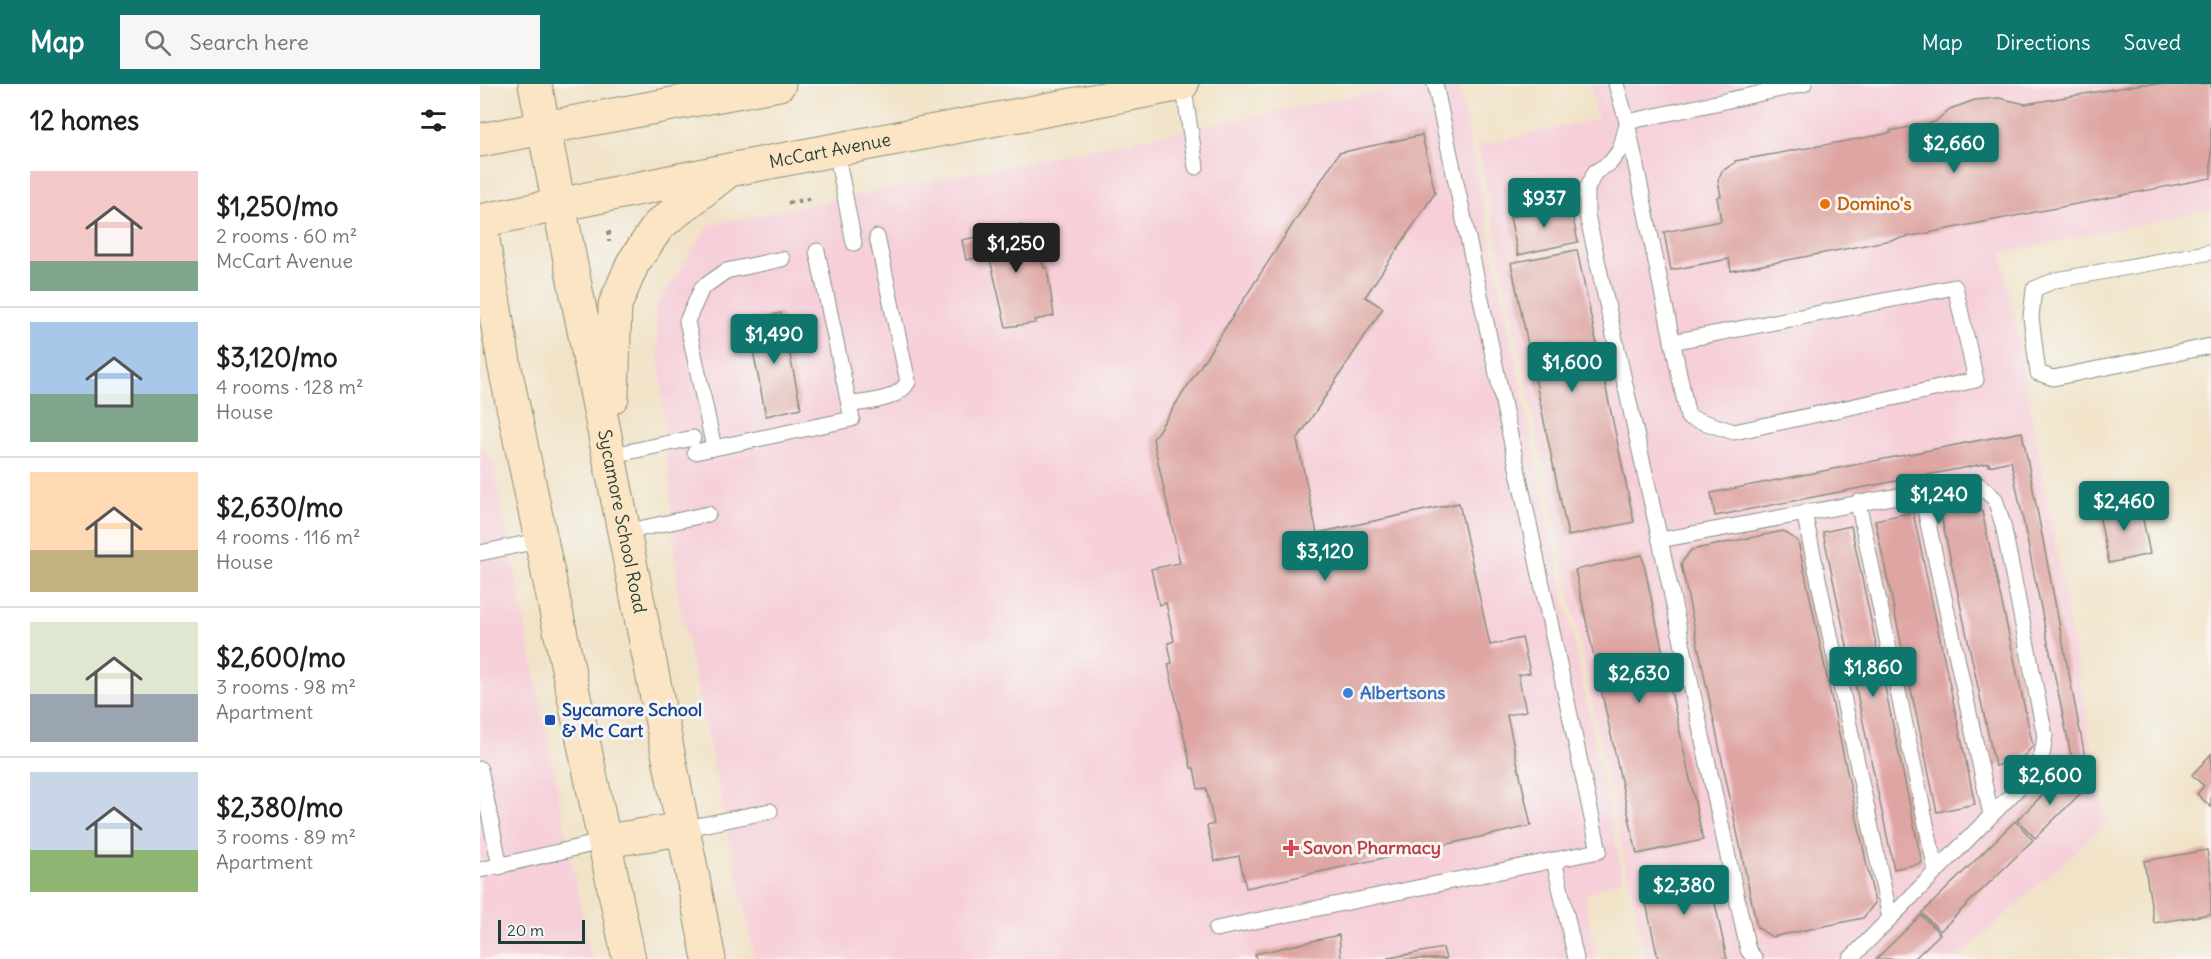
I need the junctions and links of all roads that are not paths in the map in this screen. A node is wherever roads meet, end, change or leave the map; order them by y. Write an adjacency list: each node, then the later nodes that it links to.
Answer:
1 (535, 84): 8 (main road, Sycamore School Road)
2 (779, 84): 8 (main road)
3 (1182, 84): 10 (main road, McCart Avenue); 11 (lane)
4 (1435, 84): 40 (lane)
5 (1616, 84): 7 (lane)
6 (1804, 84): 7 (lane)
7 (1627, 122): 21 (lane); 33 (lane)
8 (544, 128): 9 (main road); 13 (main road, Sycamore School Road)
9 (480, 140)
10 (836, 150): 12 (main road, McCart Avenue); 16 (lane)
11 (1196, 167)
12 (729, 170): 13 (main road, McCart Avenue); 26 (main road)
13 (561, 205): 14 (main road, McCart Avenue); 26 (main road, Sycamore School Road)
14 (480, 222): 23 (main road)
15 (878, 237): 24 (lane)
16 (854, 243)
17 (817, 252): 24 (lane)
18 (2211, 252): 22 (lane)
19 (782, 259): 25 (lane)
20 (480, 337): 23 (main road)
21 (1672, 342): 21 (lane)
22 (2211, 346)
23 (505, 368): 32 (main road)
24 (849, 405): 25 (lane)
25 (714, 448): 26 (lane)
26 (609, 456): 31 (main road, Sycamore School Road)
27 (1921, 491): 28 (lane); 37 (lane); 37 (lane)
28 (1858, 502): 29 (lane); 43 (lane)
29 (1804, 512): 33 (lane); 44 (lane)
30 (708, 514): 31 (lane)
31 (625, 532): 38 (main road, Sycamore School Road)
32 (542, 540): 34 (lane); 39 (main road)
33 (1660, 540): 49 (lane)
34 (480, 554)
35 (480, 769): 41 (lane)
36 (770, 811): 38 (lane)
37 (1991, 815): 43 (lane)
38 (682, 829): 39 (main road); 47 (main road, Sycamore School Road)
39 (606, 841): 41 (lane); 46 (main road)
40 (1554, 860): 45 (lane); 48 (lane)
41 (500, 867): 42 (lane)
42 (480, 870)
43 (1936, 872): 44 (lane)
44 (1890, 918): 50 (lane)
45 (1216, 929)
46 (629, 959)
47 (709, 959)
48 (1576, 959)
49 (1755, 959)
50 (1850, 959)

